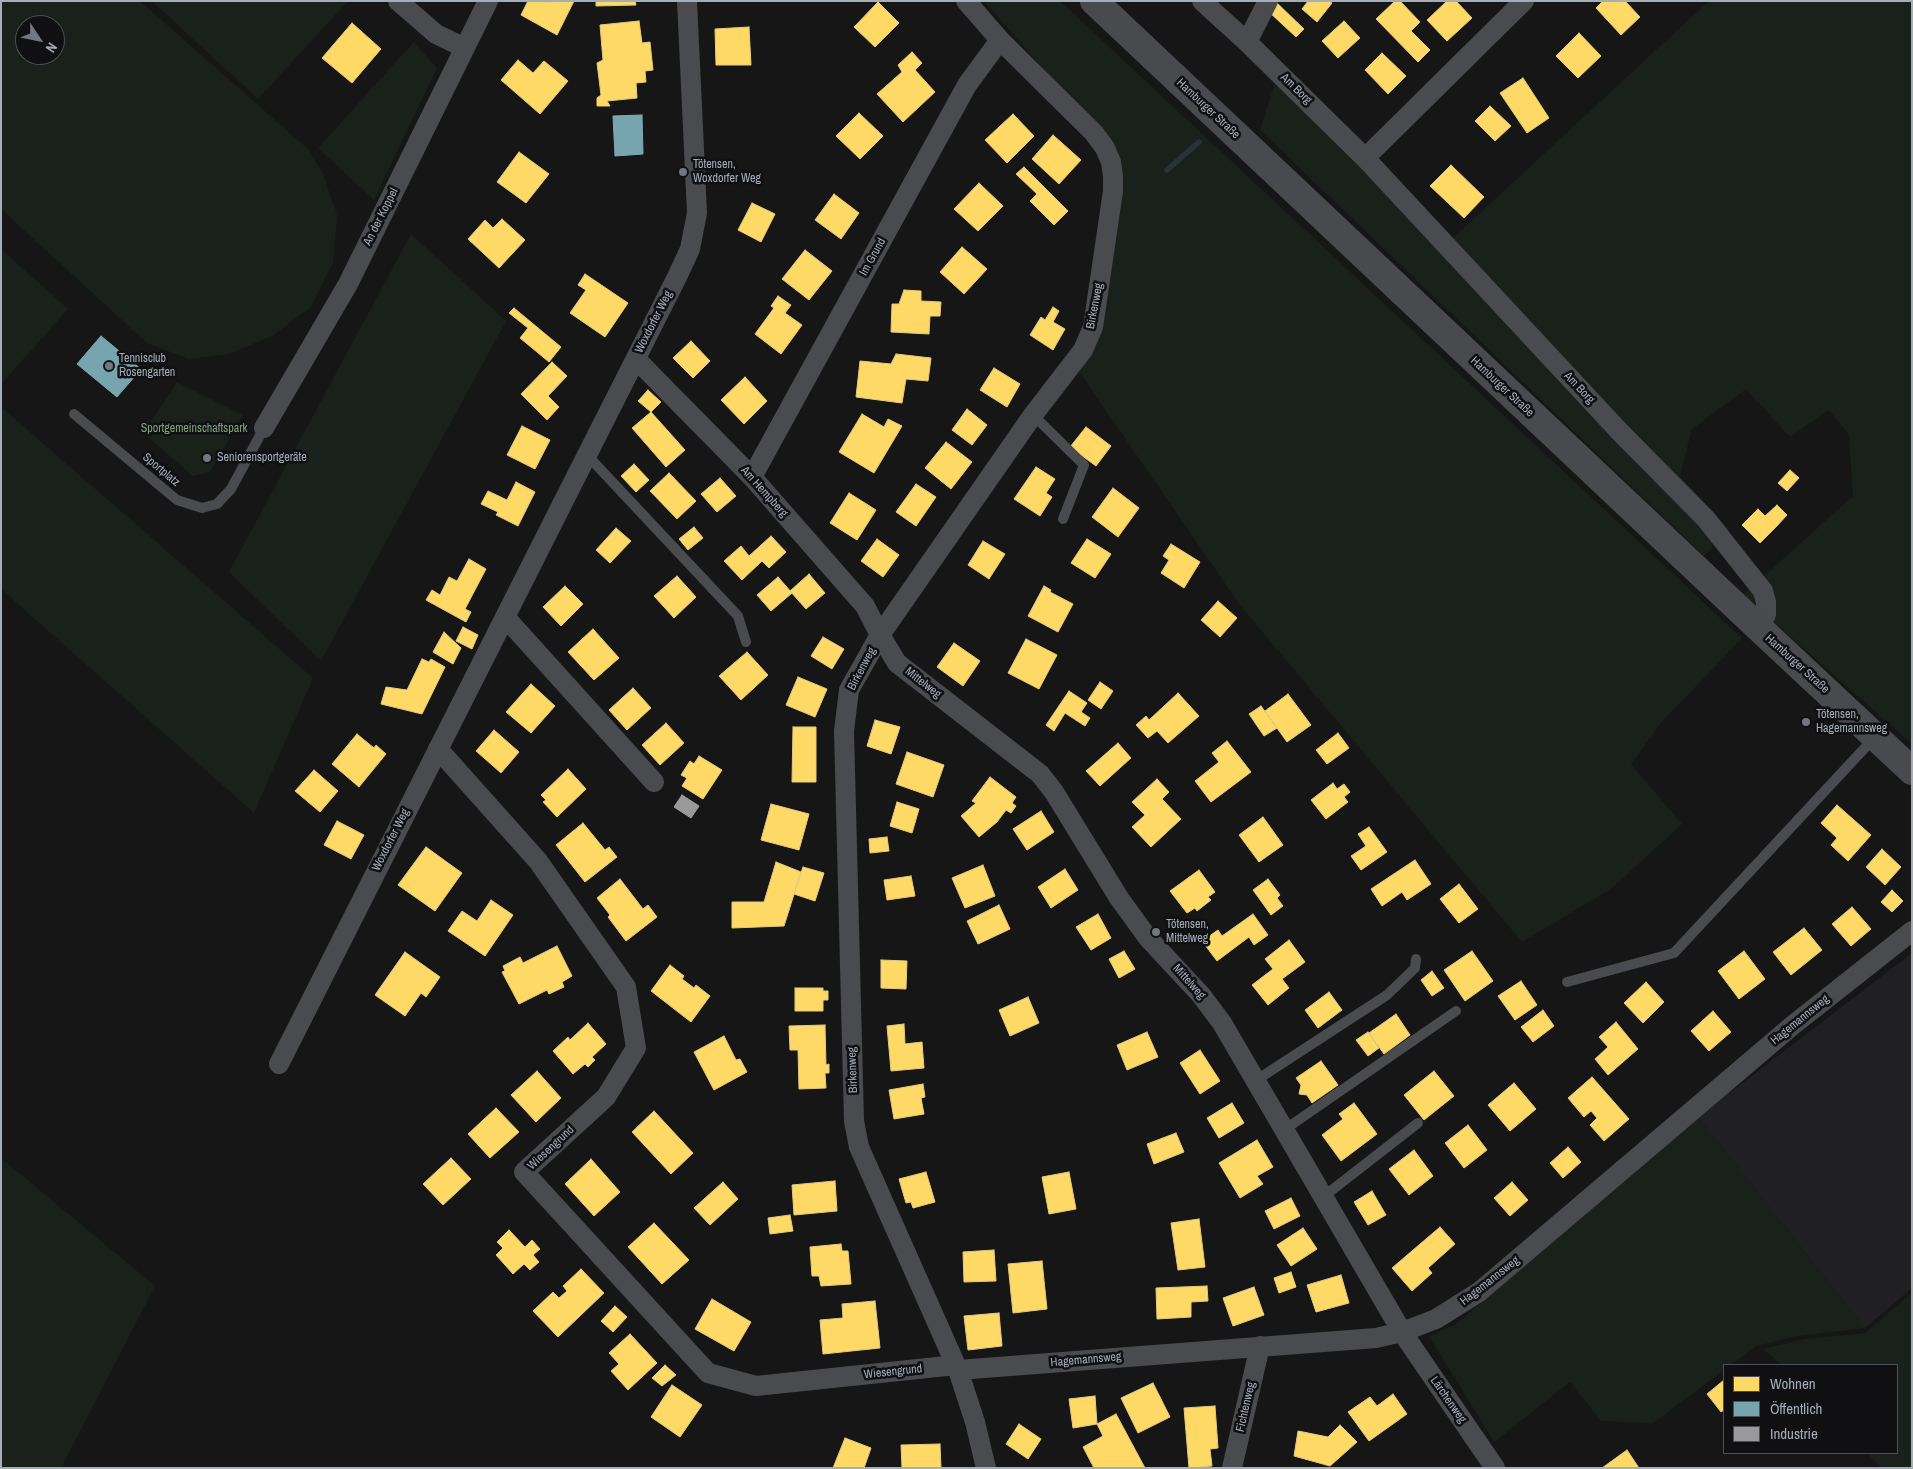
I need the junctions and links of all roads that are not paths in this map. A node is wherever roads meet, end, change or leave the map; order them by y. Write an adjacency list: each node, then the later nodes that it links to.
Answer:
1 (398, 1): 11 (street)
2 (488, 1): 11 (street, An der Koppel)
3 (687, 1): 13 (street, Woxdorfer Weg)
4 (966, 1): 9 (street, Birkenweg)
5 (1094, 1): 21 (main road, Hamburger Straße)
6 (1202, 1): 10 (street, Am Borg)
7 (1268, 1): 10 (street)
8 (1524, 1): 12 (street)
9 (1000, 40): 15 (street, Birkenweg); 18 (street, Im Grund)
10 (1247, 42): 12 (street, Am Borg)
11 (465, 48): 16 (street, An der Koppel)
12 (1366, 158): 21 (street, Am Borg)
13 (636, 359): 17 (street, Woxdorfer Weg); 18 (street, Am Hempberg)
14 (74, 414): 16 (lane, Sportplatz)
15 (1033, 415): 19 (lane); 22 (street, Birkenweg)
16 (264, 428)
17 (587, 455): 20 (street, Woxdorfer Weg); 23 (lane)
18 (752, 477): 22 (street, Am Hempberg)
19 (1063, 519)
20 (505, 617): 25 (street, Woxdorfer Weg); 27 (street)
21 (1760, 629): 24 (main road, Hamburger Straße)
22 (880, 635): 33 (street, Mittelweg); 39 (street, Birkenweg)
23 (746, 642)
24 (1876, 737): 26 (main road, Hamburger Straße); 30 (lane)
25 (438, 749): 32 (street, Woxdorfer Weg); 39 (street, Wiesengrund)
26 (1912, 771)
27 (654, 782)
28 (1912, 931): 37 (street, Hagemannsweg)
29 (1416, 959): 33 (lane)
30 (1567, 982)
31 (1456, 1011): 35 (lane)
32 (279, 1064)
33 (1255, 1081): 35 (street, Mittelweg)
34 (1418, 1123): 36 (lane)
35 (1284, 1130): 36 (street, Mittelweg)
36 (1323, 1197): 37 (street, Mittelweg)
37 (1402, 1332): 38 (street, Hagemannsweg); 42 (street, Lärchenweg)
38 (1260, 1346): 39 (street, Hagemannsweg); 41 (street, Fichtenweg)
39 (957, 1367): 40 (street, Birkenweg)
40 (986, 1468)
41 (1232, 1468)
42 (1495, 1468)

